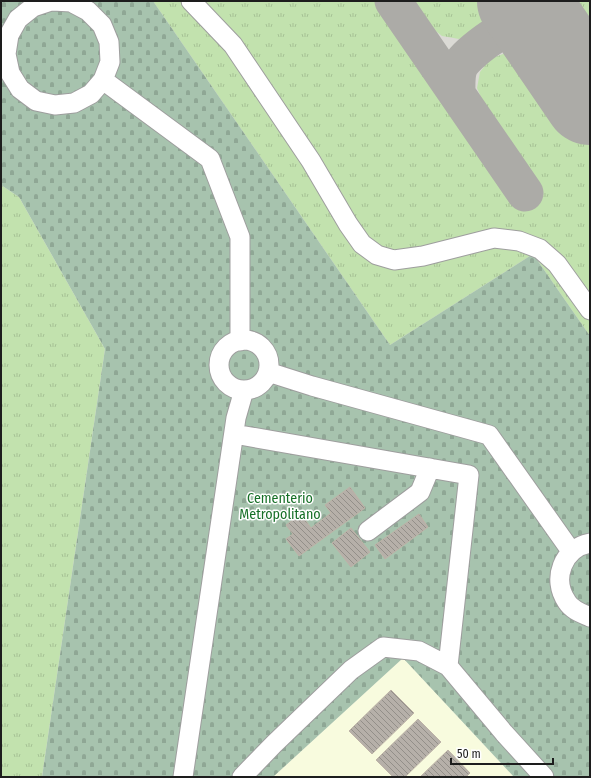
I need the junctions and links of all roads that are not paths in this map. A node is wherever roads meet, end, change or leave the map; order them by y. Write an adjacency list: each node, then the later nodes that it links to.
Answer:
1 (52, 1): 3 (lane); 3 (lane)
2 (191, 1): 4 (lane)
3 (104, 80): 5 (lane)
4 (590, 310)
5 (240, 341): 6 (lane); 7 (lane)
6 (268, 372): 7 (lane); 12 (lane)
7 (244, 390): 8 (lane)
8 (234, 434): 9 (lane); 15 (lane)
9 (430, 468): 10 (lane); 14 (lane)
10 (368, 532)
11 (590, 543): 12 (lane)
12 (571, 551): 13 (lane)
13 (590, 617)
14 (448, 666): 16 (lane); 17 (lane)
15 (186, 777)
16 (242, 777)
17 (544, 777)

